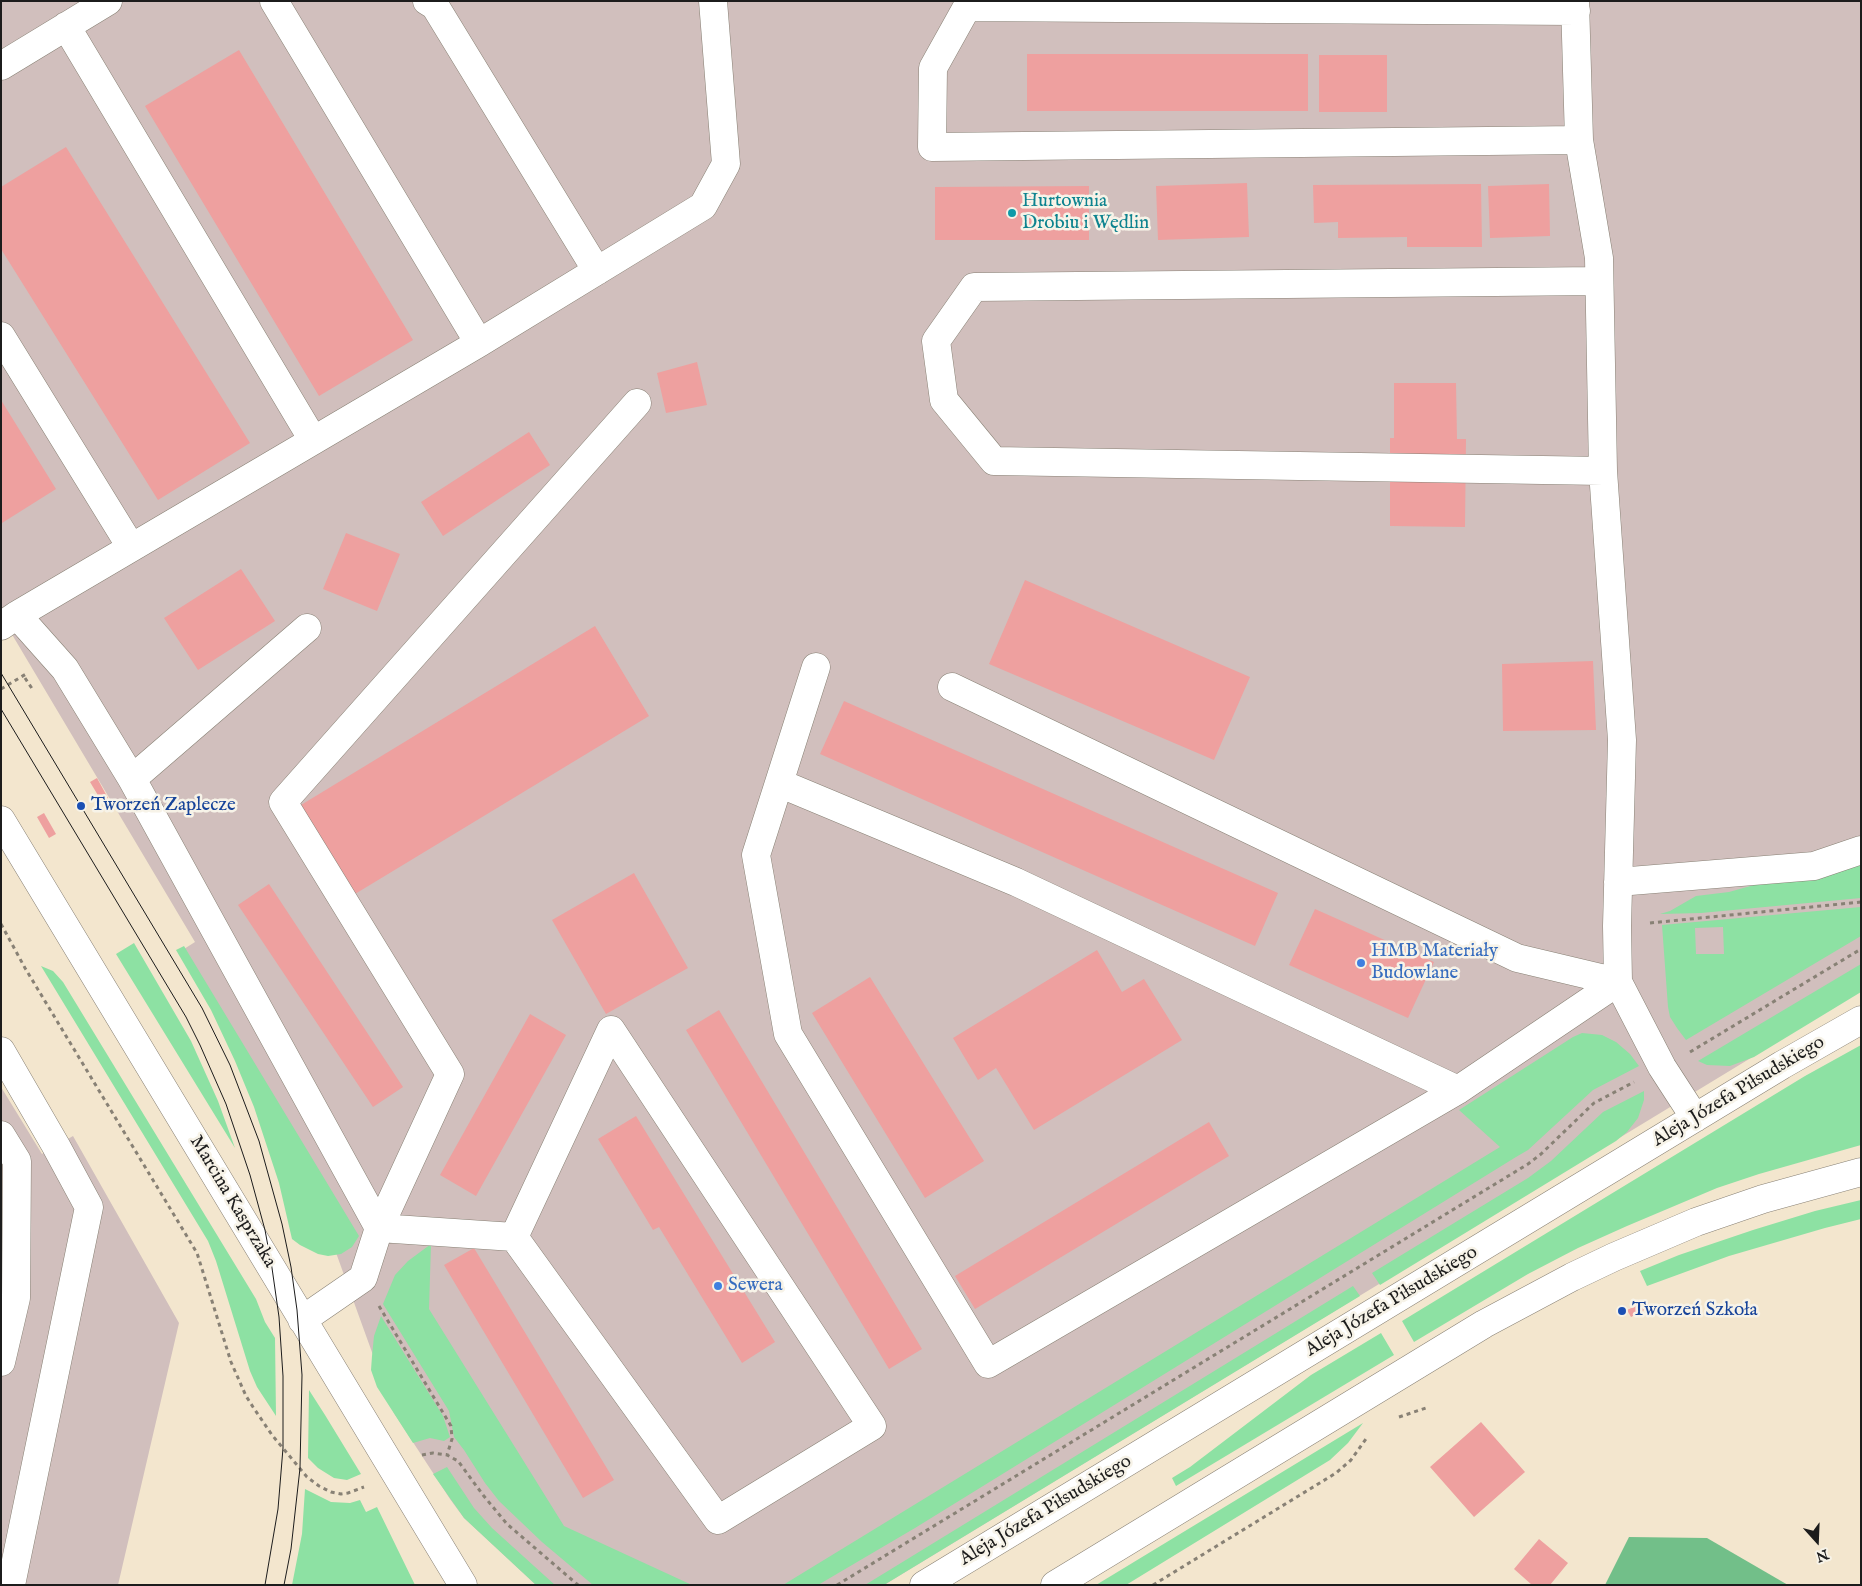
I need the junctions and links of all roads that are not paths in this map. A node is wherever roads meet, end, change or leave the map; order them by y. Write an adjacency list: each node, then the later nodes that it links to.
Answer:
1 (108, 1): 7 (street)
2 (274, 1): 13 (street)
3 (713, 1): 10 (street)
4 (435, 3): 10 (street)
5 (970, 4): 6 (street); 9 (street)
6 (1575, 6): 9 (street)
7 (66, 26): 8 (street); 15 (street)
8 (1, 66)
9 (1579, 140): 11 (street)
10 (597, 271): 13 (street)
11 (1599, 280): 16 (street); 16 (street)
12 (1, 336): 17 (street)
13 (479, 343): 15 (street)
14 (637, 404): 34 (street)
15 (313, 440): 17 (street)
16 (1603, 471): 26 (street)
17 (131, 547): 18 (street)
18 (9, 620): 22 (street)
19 (307, 628): 22 (street)
20 (816, 667): 23 (street)
21 (952, 687): 27 (street)
22 (132, 779): 34 (street)
23 (779, 783): 30 (street); 30 (street)
24 (4, 831): 36 (street, Marcina Kasprzaka)
25 (1861, 850): 26 (street)
26 (1618, 882): 27 (street)
27 (1618, 982): 30 (street); 31 (street)
28 (1861, 1020): 31 (street, Aleja Józefa Piłsudskiego)
29 (1, 1051): 39 (street)
30 (1458, 1090)
31 (1695, 1118): 40 (street, Aleja Józefa Piłsudskiego)
32 (1, 1135): 37 (street)
33 (1861, 1172): 41 (street)
34 (380, 1228): 35 (street); 36 (street)
35 (514, 1237): 35 (street)
36 (302, 1320): 38 (street, Marcina Kasprzaka)
37 (1, 1362)
38 (465, 1582)
39 (11, 1585)
40 (924, 1585)
41 (1055, 1585)

